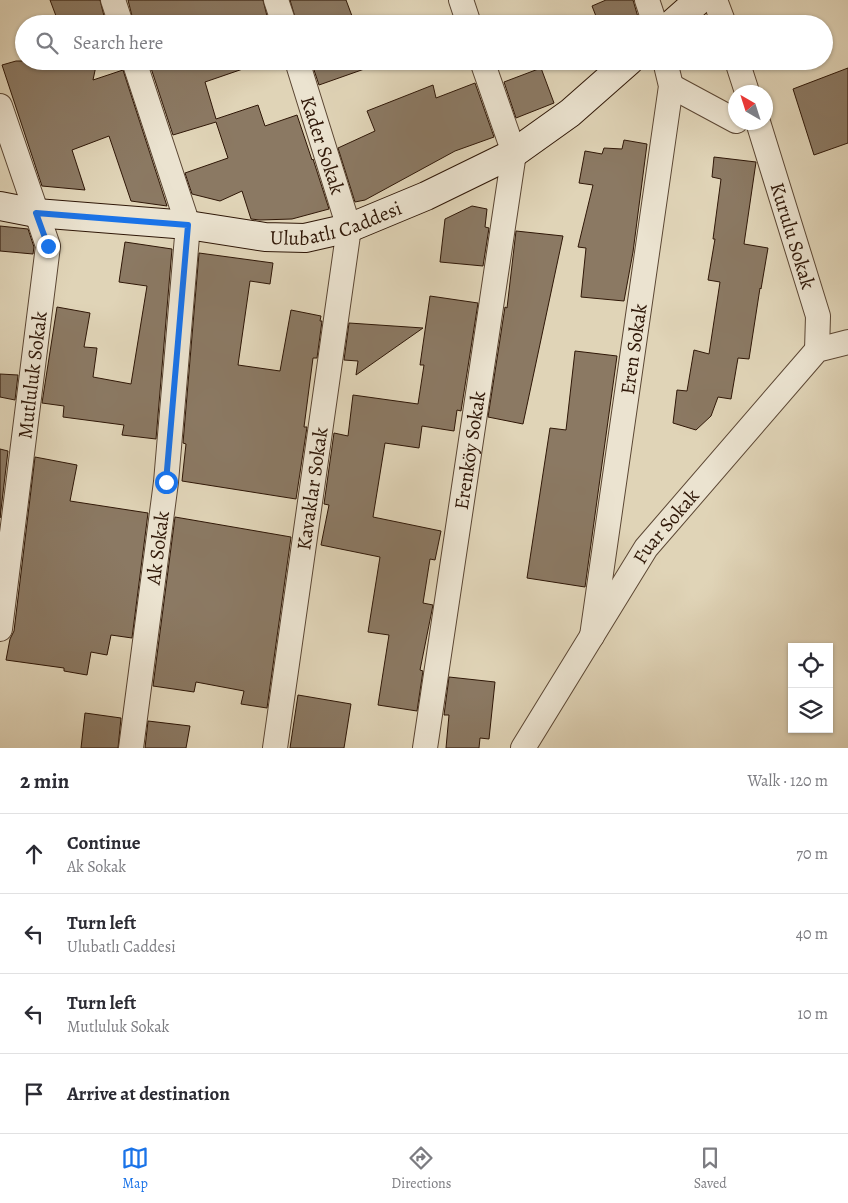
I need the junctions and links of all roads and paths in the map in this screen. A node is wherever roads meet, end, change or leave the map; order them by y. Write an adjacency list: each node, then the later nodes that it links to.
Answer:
1 (113, 0): 7 (street)
2 (276, 0): 8 (street)
3 (461, 0): 9 (street)
4 (647, 0): 10 (street)
5 (699, 0): 11 (street)
6 (715, 0): 12 (street)
7 (118, 15)
8 (281, 15)
9 (466, 15)
10 (651, 15)
11 (682, 15)
12 (721, 15)
13 (137, 70): 27 (street)
14 (299, 70): 28 (street, Kader Sokak)
15 (485, 70): 24 (street)
16 (619, 70): 24 (street, Ulubatlı Caddesi)
17 (667, 70): 20 (street, Eren Sokak)
18 (739, 70): 19 (street)
19 (745, 85)
20 (671, 86): 22 (street); 32 (street, Eren Sokak)
21 (0, 106): 26 (street, Mutluluk Sokak)
22 (728, 118)
23 (760, 130): 30 (street, Kurulu Sokak)
24 (514, 153): 28 (street, Ulubatlı Caddesi); 35 (street, Erenköy Sokak)
25 (0, 206): 26 (street, Ulubatlı Caddesi)
26 (36, 213): 27 (street, Ulubatlı Caddesi); 31 (street, Mutluluk Sokak)
27 (188, 225): 28 (street, Ulubatlı Caddesi); 33 (street, Ak Sokak)
28 (349, 228): 34 (street, Kavaklar Sokak)
29 (848, 342): 30 (street)
30 (816, 350): 32 (street, Fuar Sokak)
31 (0, 628)
32 (592, 636): 36 (street, Fuar Sokak)
33 (131, 748)
34 (275, 748)
35 (425, 748)
36 (523, 748)

